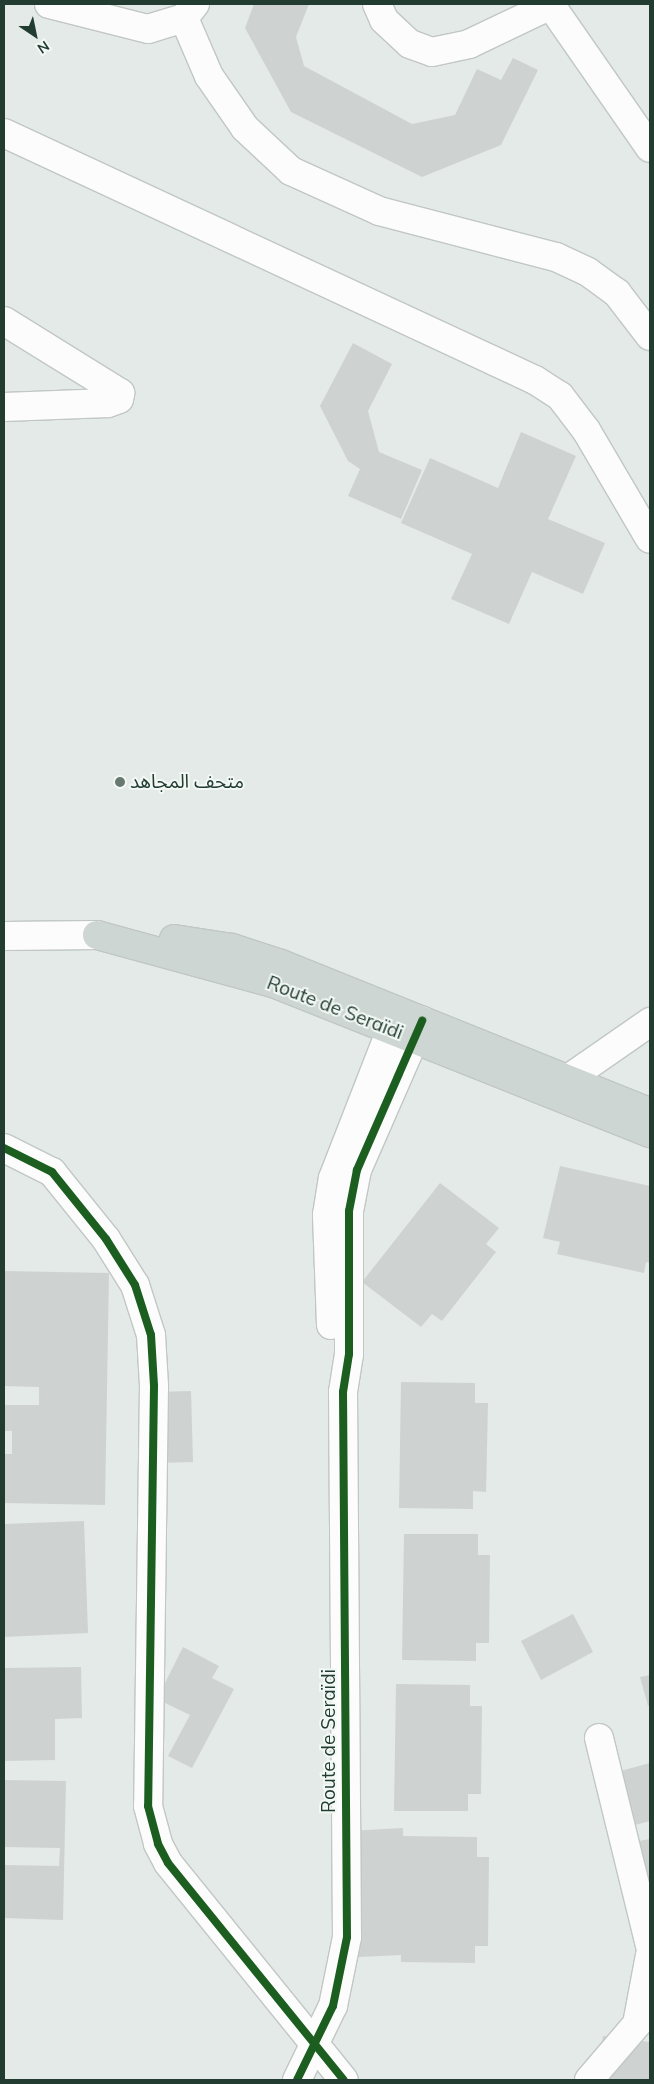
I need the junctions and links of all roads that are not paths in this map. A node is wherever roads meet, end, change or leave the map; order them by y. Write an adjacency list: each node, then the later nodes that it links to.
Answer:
1 (50, 4): 4 (street)
2 (377, 4): 3 (street)
3 (550, 4): 6 (street)
4 (190, 11): 8 (street)
5 (4, 133): 10 (street)
6 (650, 148)
7 (4, 321): 9 (street)
8 (650, 336)
9 (4, 407)
10 (650, 539)
11 (97, 935): 12 (street, Route de Seraïdi); 14 (main road, Route de Seraïdi)
12 (4, 936)
13 (650, 1022): 15 (street)
14 (406, 1025): 17 (main road, Route de Seraïdi); 19 (main road, Route de Seraïdi); 24 (street, Route de Seraïdi)
15 (623, 1041): 16 (street); 17 (street)
16 (650, 1046)
17 (568, 1079): 18 (main road, Route de Seraïdi)
18 (650, 1112)
19 (650, 1133)
20 (4, 1148): 24 (street)
21 (600, 1738): 22 (street)
22 (650, 1946)
23 (650, 1955): 27 (street)
24 (317, 2044): 25 (street, Route de Seraïdi); 26 (street)
25 (297, 2080)
26 (344, 2080)
27 (589, 2080)

